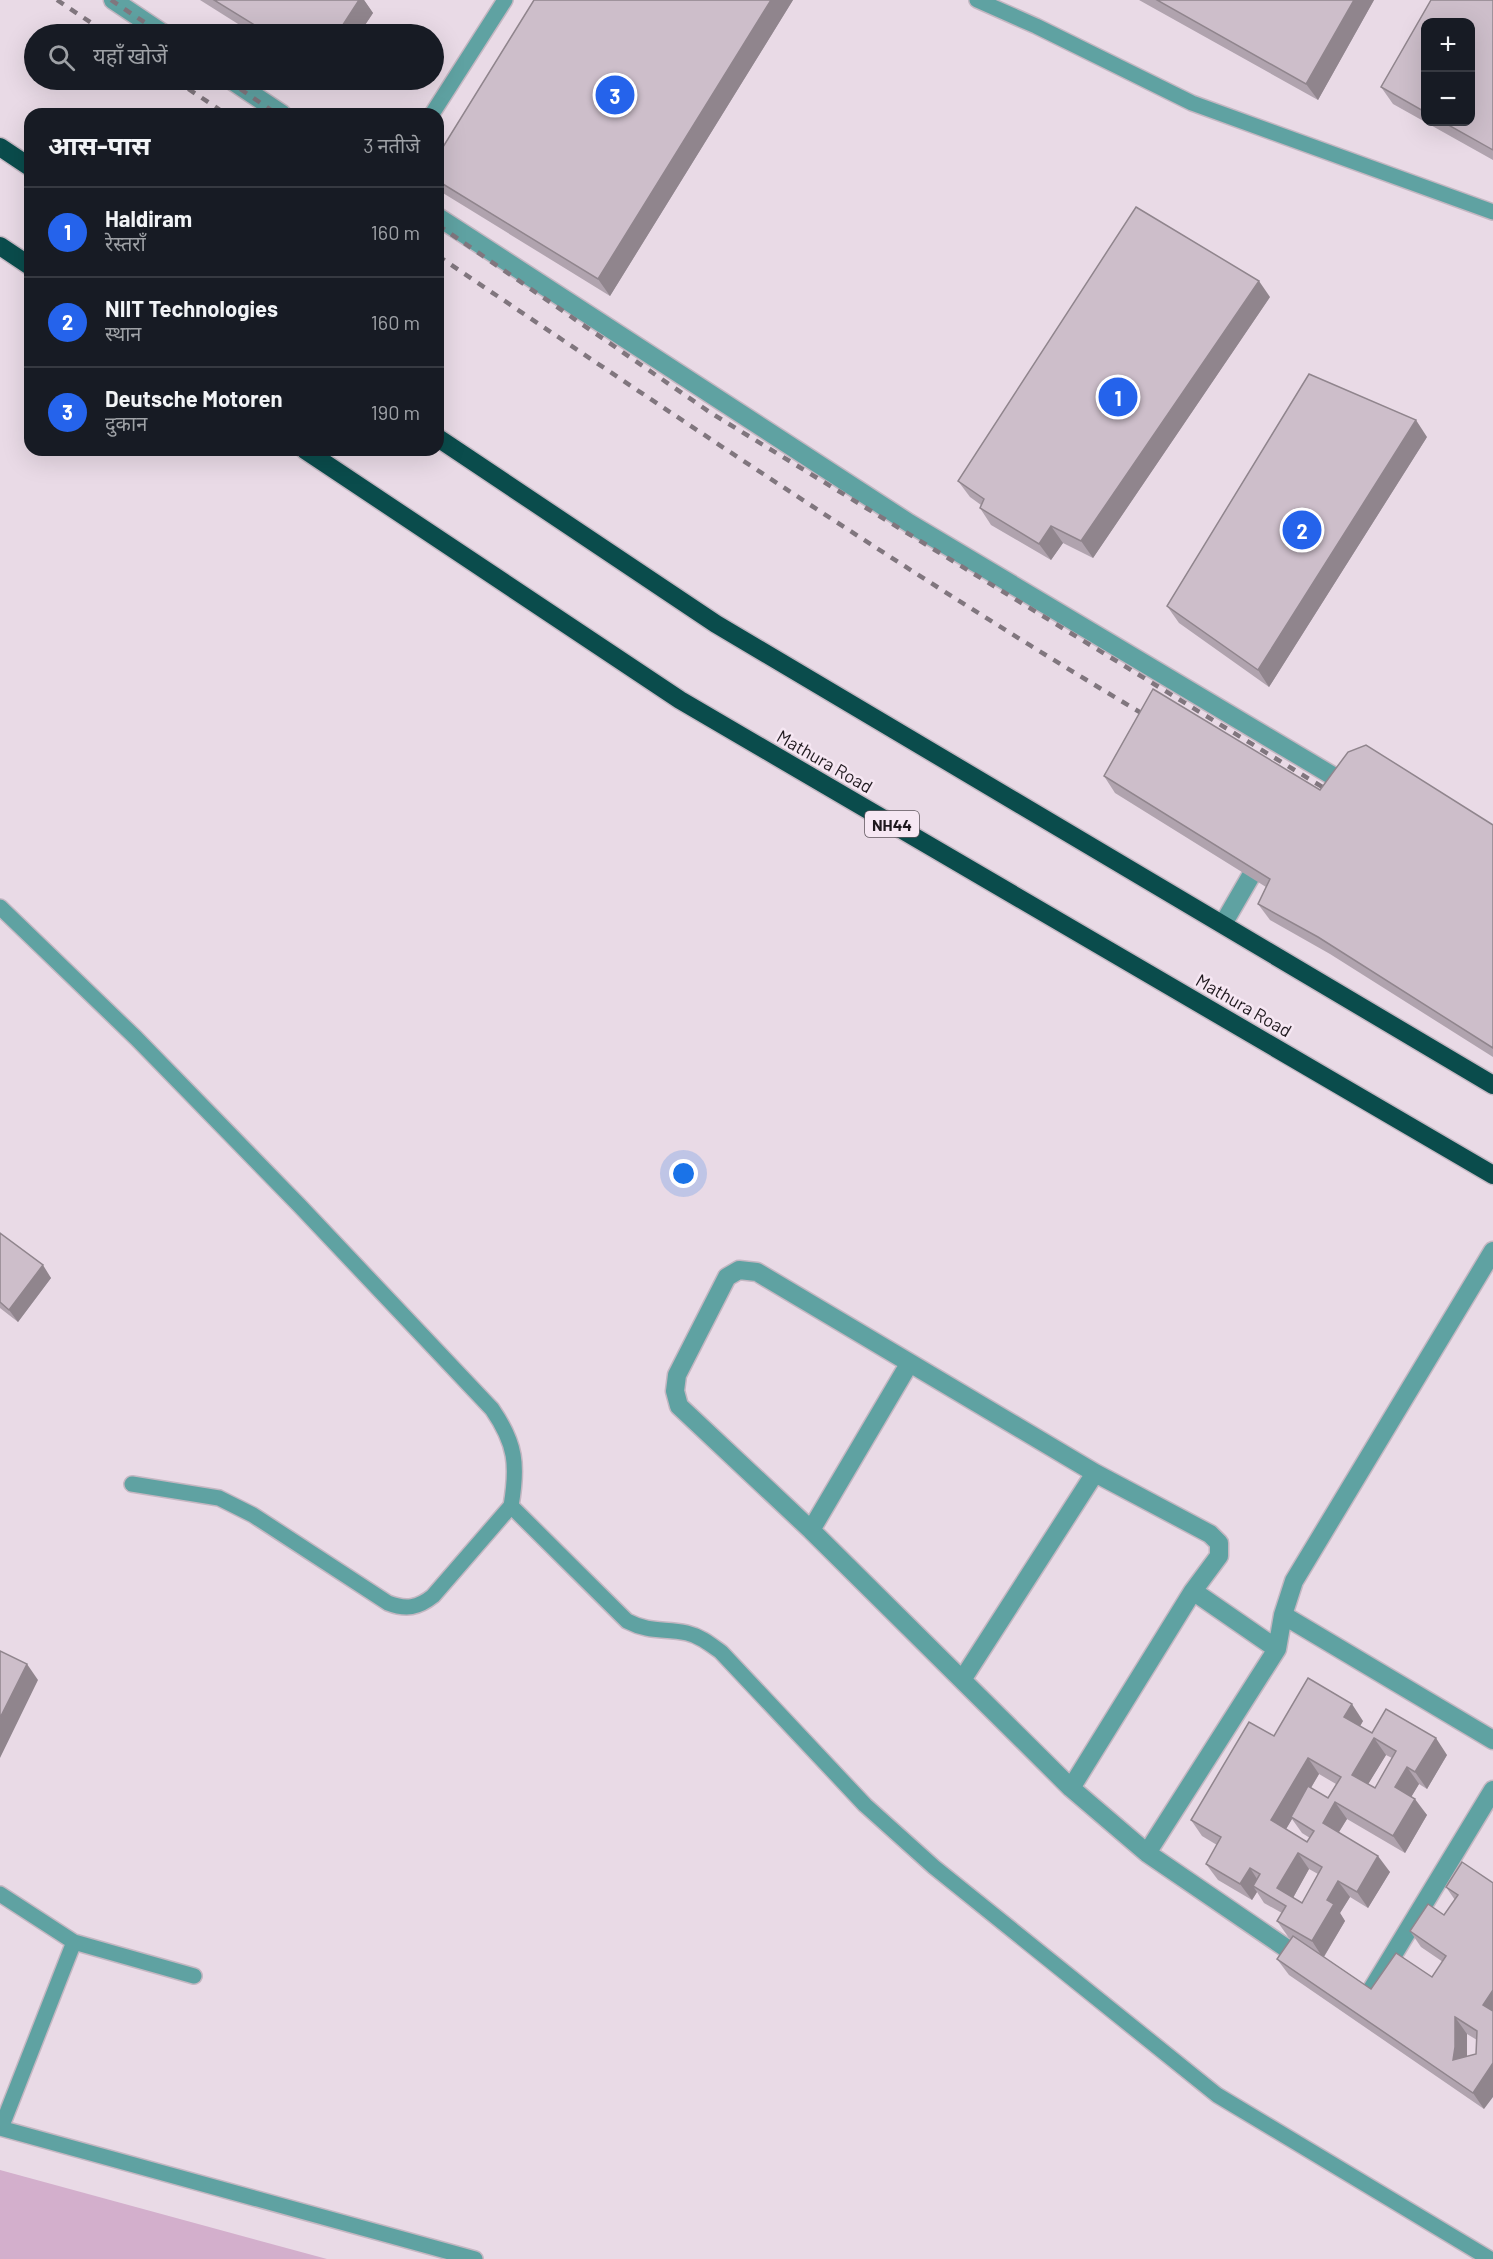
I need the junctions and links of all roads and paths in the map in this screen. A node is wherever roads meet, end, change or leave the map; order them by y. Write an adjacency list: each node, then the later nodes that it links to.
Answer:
1 (113, 0): 4 (street)
2 (505, 0): 7 (lane)
3 (976, 0): 10 (lane)
4 (149, 24)
5 (246, 90): 6 (street)
6 (273, 108)
7 (436, 108)
8 (0, 147): 9 (highway)
9 (24, 163)
10 (1493, 212)
11 (444, 221): 16 (street)
12 (0, 246): 13 (highway)
13 (24, 262)
14 (444, 442): 21 (highway)
15 (314, 456): 23 (highway, Mathura Road / NH44)
16 (1314, 765): 17 (street); 18 (street)
17 (1303, 785)
18 (1364, 795)
19 (1274, 835): 21 (street)
20 (0, 907): 28 (lane)
21 (1223, 924): 22 (highway)
22 (1493, 1085)
23 (1493, 1174)
24 (1493, 1251): 31 (street)
25 (909, 1364): 26 (street); 29 (street); 29 (street)
26 (1095, 1473): 30 (street); 33 (street)
27 (132, 1484): 28 (lane)
28 (512, 1506): 45 (lane)
29 (811, 1530): 33 (street)
30 (1193, 1591): 32 (street); 35 (street)
31 (1283, 1615): 32 (street); 34 (street)
32 (1277, 1649): 37 (street)
33 (962, 1680): 35 (street)
34 (1493, 1740)
35 (1071, 1788): 37 (street)
36 (1493, 1790): 42 (street)
37 (1147, 1853): 40 (street)
38 (0, 1894): 39 (lane)
39 (74, 1942): 41 (lane); 43 (lane)
40 (1315, 1968)
41 (194, 1976)
42 (1364, 2002)
43 (0, 2128): 44 (lane)
44 (475, 2259)
45 (1490, 2259)

